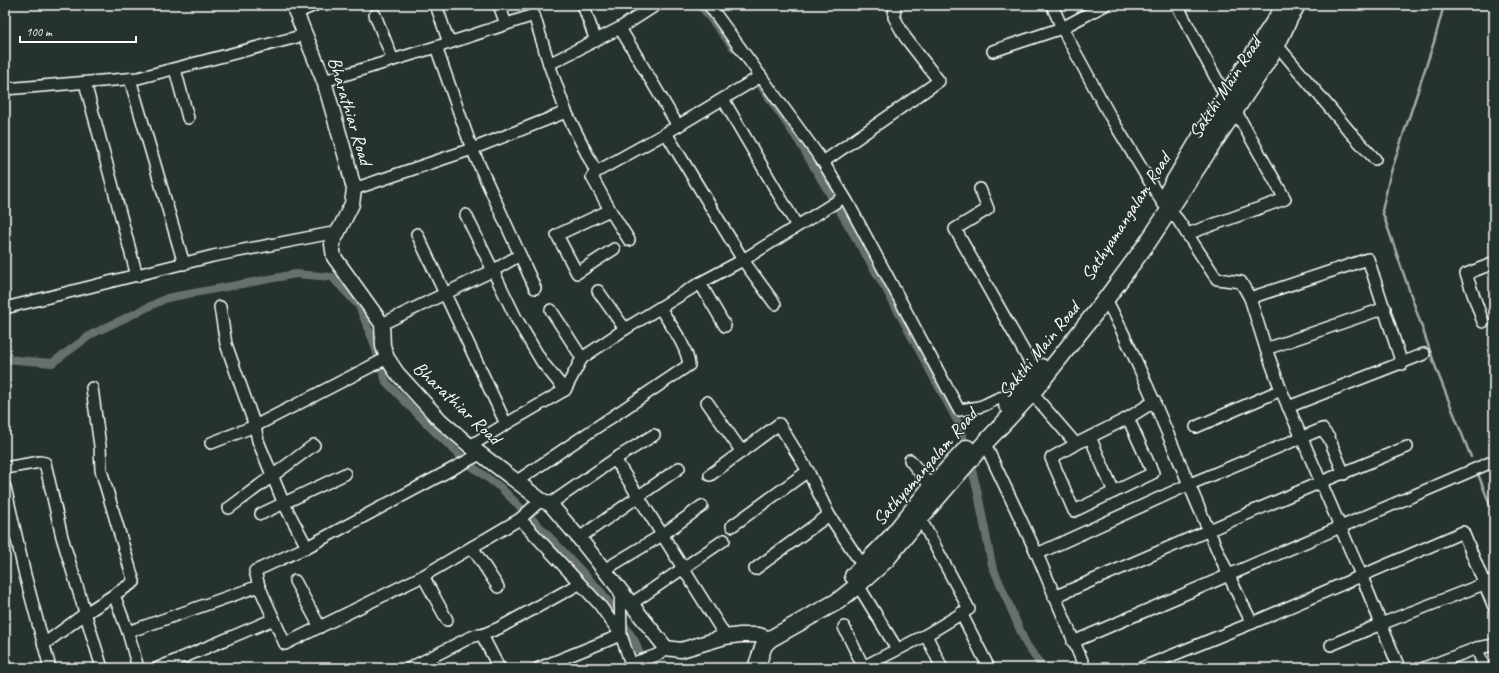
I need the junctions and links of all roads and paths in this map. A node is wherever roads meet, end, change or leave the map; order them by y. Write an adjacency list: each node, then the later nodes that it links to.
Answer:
1 (315, 5): 13 (street)
2 (436, 5): 20 (street)
3 (499, 5): 15 (street)
4 (583, 5): 19 (street)
5 (656, 5): 16 (street)
6 (709, 5): 27 (street)
7 (895, 5): 40 (street)
8 (1052, 5): 17 (street)
9 (1106, 5): 17 (street)
10 (1176, 5): 33 (street)
11 (1285, 5): 33 (highway)
12 (1297, 5): 21 (highway, Sakthi Main Road)
13 (294, 9): 18 (main road, Bharathiar Road)
14 (375, 14): 24 (street)
15 (506, 24): 20 (street); 25 (street)
16 (620, 28): 19 (street); 36 (street)
17 (1062, 28): 23 (street); 45 (street)
18 (305, 35): 26 (street); 29 (main road, Bharathiar Road)
19 (596, 41): 25 (street)
20 (448, 43): 22 (street)
21 (1277, 45): 33 (highway, Sakthi Main Road); 39 (street)
22 (436, 47): 24 (street); 38 (street)
23 (993, 52)
24 (393, 60): 29 (street)
25 (549, 64): 34 (street)
26 (175, 69): 28 (street); 35 (street)
27 (761, 76): 32 (street); 40 (street)
28 (130, 79): 30 (street); 57 (street)
29 (324, 81): 42 (main road, Bharathiar Road)
30 (85, 83): 31 (street); 59 (street)
31 (5, 89)
32 (723, 99): 36 (street); 48 (street)
33 (1230, 104): 45 (highway, Sakthi Main Road); 51 (street)
34 (566, 112): 38 (street); 41 (street)
35 (188, 118)
36 (678, 126): 37 (street)
37 (666, 133): 41 (street); 55 (street)
38 (472, 149): 42 (street); 54 (street)
39 (1375, 159)
40 (823, 162): 44 (street)
41 (596, 172): 46 (street)
42 (354, 189): 49 (main road, Bharathiar Road)
43 (980, 189): 81 (street)
44 (844, 197): 48 (street); 86 (street)
45 (1165, 206): 51 (street); 65 (highway, Sakthi Main Road); 81 (highway, Sathyamangalam Road)
46 (610, 210): 52 (street); 53 (street)
47 (466, 214): 58 (street)
48 (798, 226): 55 (street)
49 (337, 232): 57 (street); 73 (main road, Bharathiar Road)
50 (416, 234): 63 (street)
51 (1187, 234): 64 (street)
52 (629, 240)
53 (614, 249)
54 (520, 255): 58 (street); 61 (street)
55 (743, 260): 60 (street); 66 (street)
56 (1494, 263): 72 (street)
57 (184, 264): 59 (street)
58 (494, 270): 63 (street); 83 (street)
59 (137, 276): 68 (street)
60 (700, 284): 69 (street); 74 (street)
61 (535, 288)
62 (598, 291): 75 (street)
63 (444, 294): 73 (street); 91 (street)
64 (1250, 298): 70 (street); 76 (street)
65 (1106, 299): 85 (highway, Sakthi Main Road); 87 (street)
66 (775, 304)
67 (220, 307): 92 (street)
68 (5, 308)
69 (660, 308): 75 (street); 115 (street)
70 (1385, 308): 76 (street); 80 (street)
71 (551, 310): 79 (street)
72 (1483, 322)
73 (382, 324): 78 (main road, Bharathiar Road)
74 (725, 326)
75 (625, 329): 79 (street)
76 (1266, 350): 84 (street)
77 (1424, 354): 80 (street)
78 (386, 358): 92 (street); 102 (main road, Bharathiar Road)
79 (582, 358): 83 (street)
80 (1402, 364): 89 (street)
81 (1036, 373): 86 (highway, Sathyamangalam Road)
82 (92, 388): 153 (street)
83 (565, 390): 91 (street)
84 (1281, 390): 89 (street); 93 (street)
85 (1032, 393): 97 (highway, Sakthi Main Road); 99 (street)
86 (1014, 397): 97 (highway, Sathyamangalam Road)
87 (1155, 401): 90 (street); 117 (street)
88 (707, 402): 103 (street)
89 (1288, 407): 96 (street)
90 (1128, 418): 95 (street); 120 (street)
91 (506, 424): 102 (street)
92 (255, 426): 98 (street); 114 (street)
93 (1196, 427)
94 (654, 435): 104 (street)
95 (1090, 437): 99 (street); 120 (street)
96 (1302, 438): 112 (street); 116 (street); 117 (street)
97 (982, 441): 109 (highway, Sakthi Main Road); 138 (street)
98 (211, 444)
99 (1076, 444): 120 (street)
100 (314, 445): 114 (street)
101 (1407, 447): 112 (street)
102 (477, 452): 115 (main road, Bharathiar Road); 136 (street)
103 (742, 452): 110 (street); 113 (street)
104 (615, 459): 121 (street); 122 (street)
105 (910, 460): 119 (street)
106 (1494, 461): 131 (street)
107 (5, 468): 157 (street)
108 (679, 468): 121 (street)
109 (954, 470): 119 (highway, Sathyamangalam Road); 128 (highway, Sakthi Main Road)
110 (808, 471): 127 (street); 130 (street)
111 (345, 474): 123 (street)
112 (1344, 474): 116 (street)
113 (710, 475)
114 (272, 476): 123 (street); 125 (street)
115 (517, 481): 122 (main road, Bharathiar Road)
116 (1321, 482): 131 (street); 132 (street)
117 (1190, 484): 132 (street); 138 (street)
118 (5, 487): 172 (street)
119 (931, 487): 139 (highway, Sathyamangalam Road)
120 (1114, 492)
121 (638, 497): 133 (street); 134 (street)
122 (543, 502): 129 (street); 134 (main road, Bharathiar Road)
123 (284, 504): 126 (street); 136 (street)
124 (702, 506): 133 (street)
125 (229, 508)
126 (261, 514)
127 (829, 515): 139 (street); 141 (street)
128 (920, 518): 149 (highway, Sakthi Main Road); 158 (street)
129 (520, 519): 137 (street); 148 (street)
130 (732, 526)
131 (1340, 527): 144 (street); 145 (street)
132 (1208, 531): 144 (street); 154 (street)
133 (662, 535): 140 (street); 142 (street)
134 (579, 538): 142 (main road, Bharathiar Road)
135 (724, 540): 140 (street)
136 (307, 547): 150 (street)
137 (472, 547): 143 (street); 151 (street)
138 (1037, 554): 154 (street)
139 (864, 566): 170 (highway, Sathyamangalam Road)
140 (683, 568): 155 (street); 169 (street)
141 (755, 569)
142 (604, 570): 152 (main road, Bharathiar Road)
143 (423, 576): 160 (street); 163 (street)
144 (1228, 576): 161 (street); 171 (street)
145 (1362, 577): 147 (street); 161 (street); 162 (street)
146 (295, 582): 163 (street)
147 (1489, 582): 156 (street); 162 (street)
148 (579, 584): 166 (street); 167 (street)
149 (858, 585): 170 (highway, Sakthi Main Road); 176 (street)
150 (259, 586): 159 (street); 165 (street)
151 (498, 587)
152 (620, 591): 155 (main road, Bharathiar Road); 167 (street)
153 (114, 595): 157 (street); 165 (street)
154 (1054, 597): 171 (street)
155 (630, 604): 177 (main road, Bharathiar Road)
156 (1494, 607)
157 (86, 613): 172 (street); 181 (street)
158 (961, 613): 168 (street); 191 (street)
159 (274, 620): 163 (street); 179 (street)
160 (447, 620)
161 (1252, 623): 193 (street)
162 (1381, 624): 173 (street); 194 (street)
163 (320, 627)
164 (844, 627): 189 (street)
165 (128, 632): 182 (street)
166 (482, 635): 184 (street); 185 (street)
167 (621, 635): 178 (street); 186 (street)
168 (926, 635): 176 (street); 190 (street)
169 (725, 637): 170 (main road); 177 (main road)
170 (764, 637): 187 (highway); 188 (highway, Sakthi Main Road)
171 (1073, 642): 192 (street)
172 (44, 644): 180 (street)
173 (1331, 645)
174 (1494, 645): 175 (street)
175 (1477, 648): 195 (street); 196 (street)
176 (897, 649): 189 (street)
177 (661, 651): 178 (street)
178 (631, 665)
179 (171, 666): 183 (street)
180 (50, 668)
181 (102, 668)
182 (138, 668)
183 (158, 668)
184 (410, 668)
185 (499, 668)
186 (539, 668)
187 (746, 668)
188 (756, 668)
189 (863, 668)
190 (942, 668)
191 (989, 668)
192 (1085, 668)
193 (1141, 668)
194 (1399, 668)
195 (1424, 668)
196 (1484, 668)

